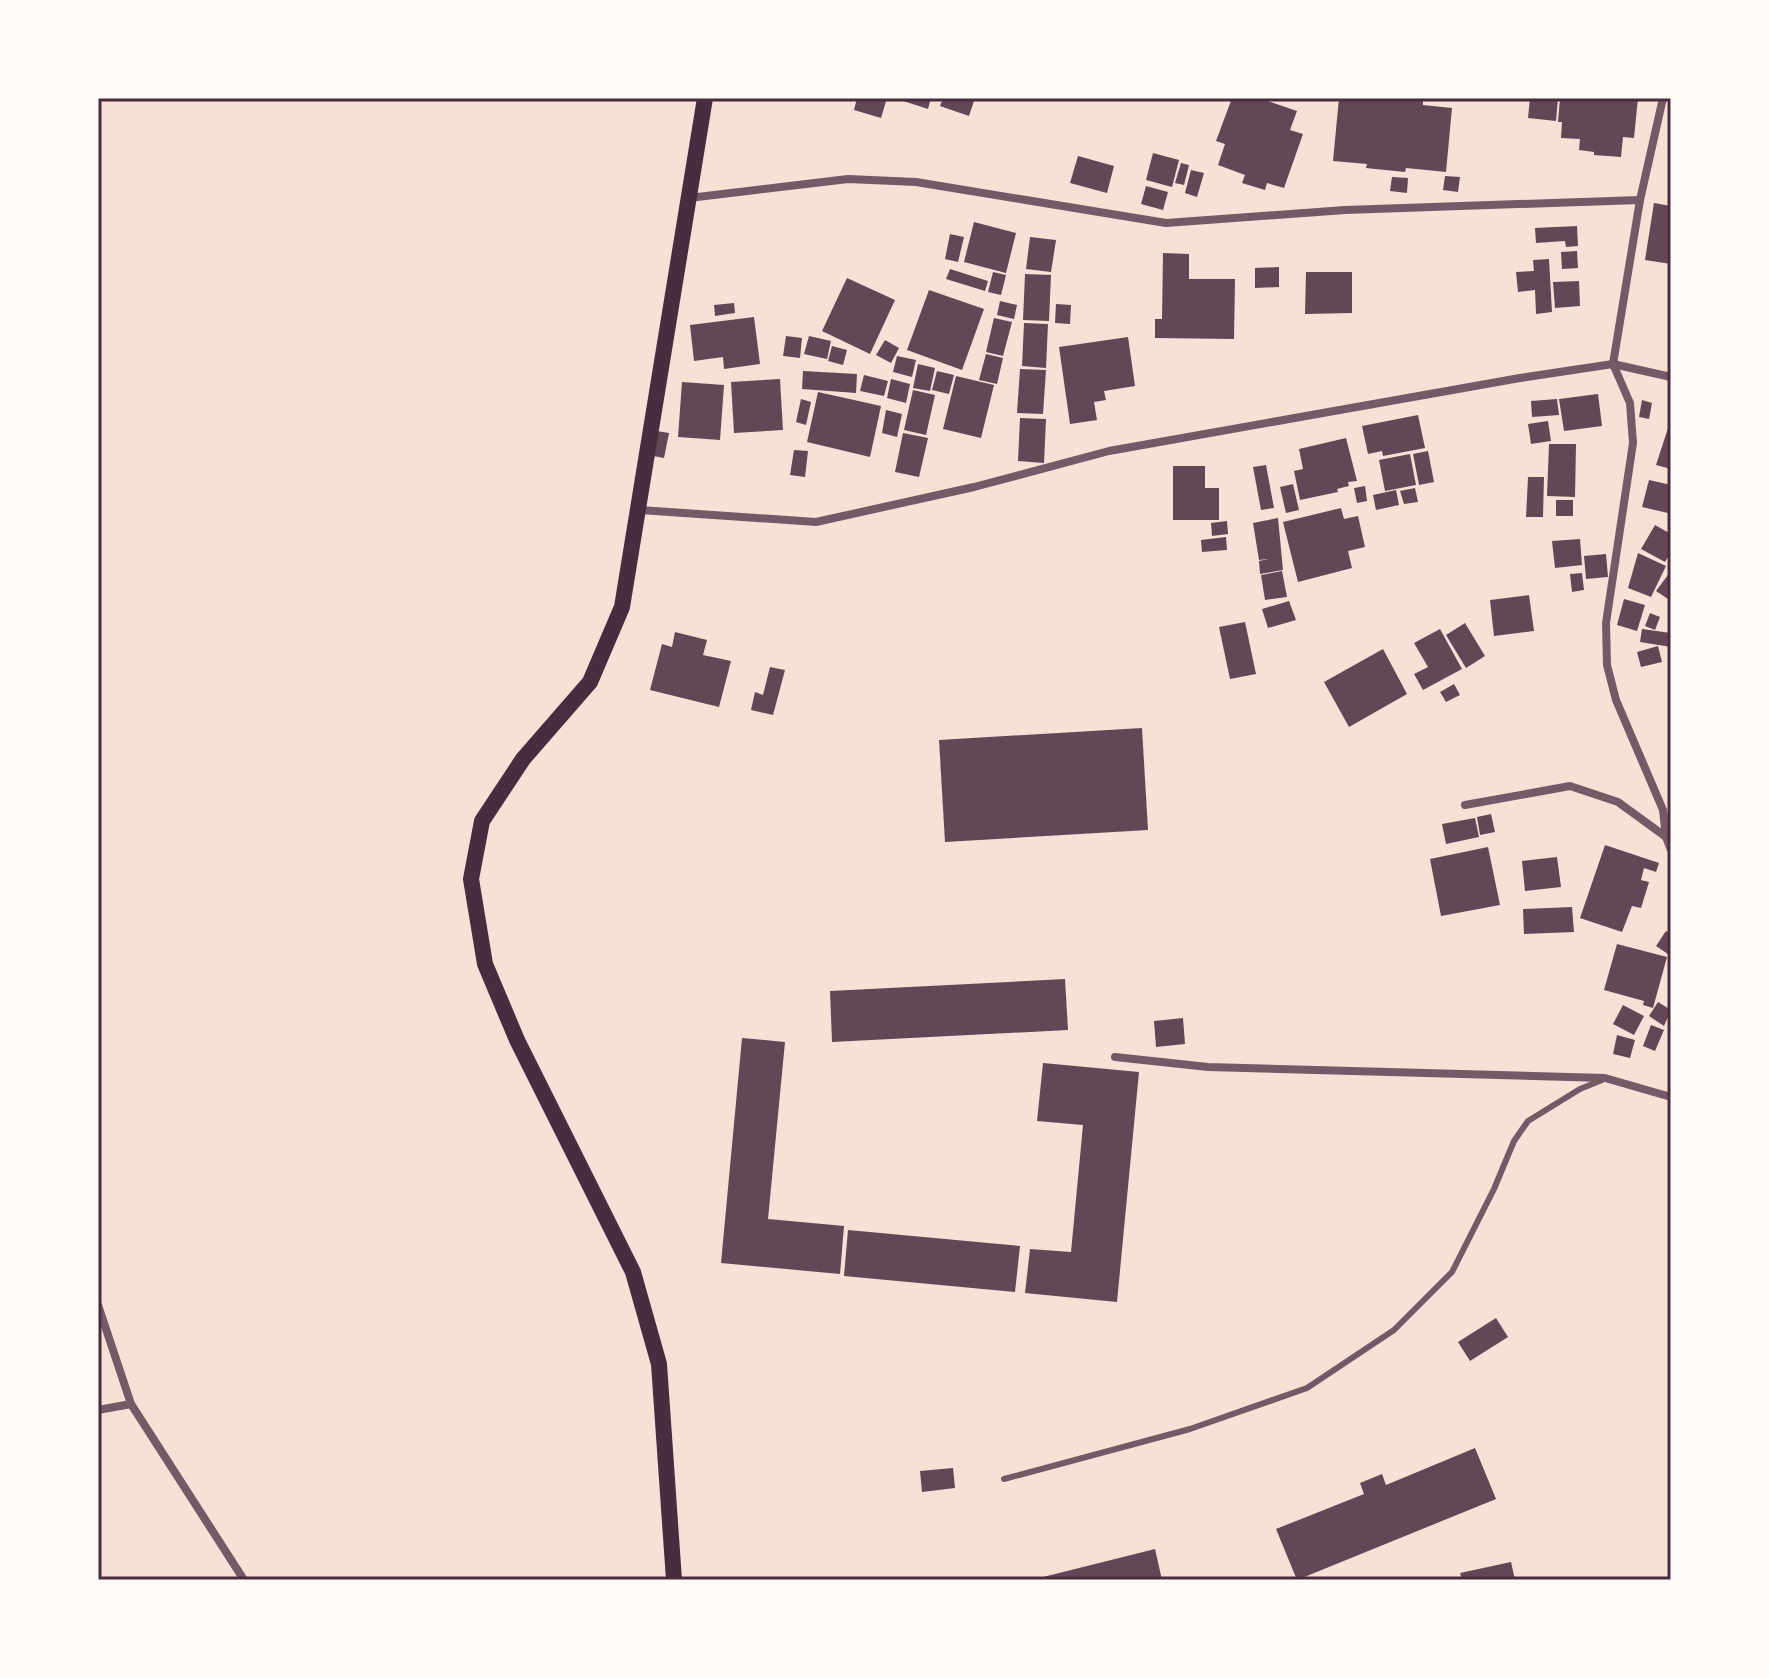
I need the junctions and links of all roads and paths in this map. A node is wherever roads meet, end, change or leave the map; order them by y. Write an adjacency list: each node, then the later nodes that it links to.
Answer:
1 (705, 98): 3 (main road)
2 (1663, 98): 4 (street)
3 (689, 198): 4 (street); 7 (main road)
4 (1640, 200): 5 (street)
5 (1613, 364): 6 (street); 7 (street); 9 (street)
6 (1671, 377)
7 (640, 510): 19 (main road)
8 (1465, 805): 9 (street)
9 (1666, 837): 10 (street)
10 (1671, 850)
11 (1115, 1057): 12 (street)
12 (1605, 1078): 13 (street); 17 (lane)
13 (1671, 1097)
14 (98, 1305): 15 (street)
15 (131, 1404): 16 (street); 18 (street)
16 (98, 1410)
17 (1004, 1479)
18 (244, 1580)
19 (674, 1580)

